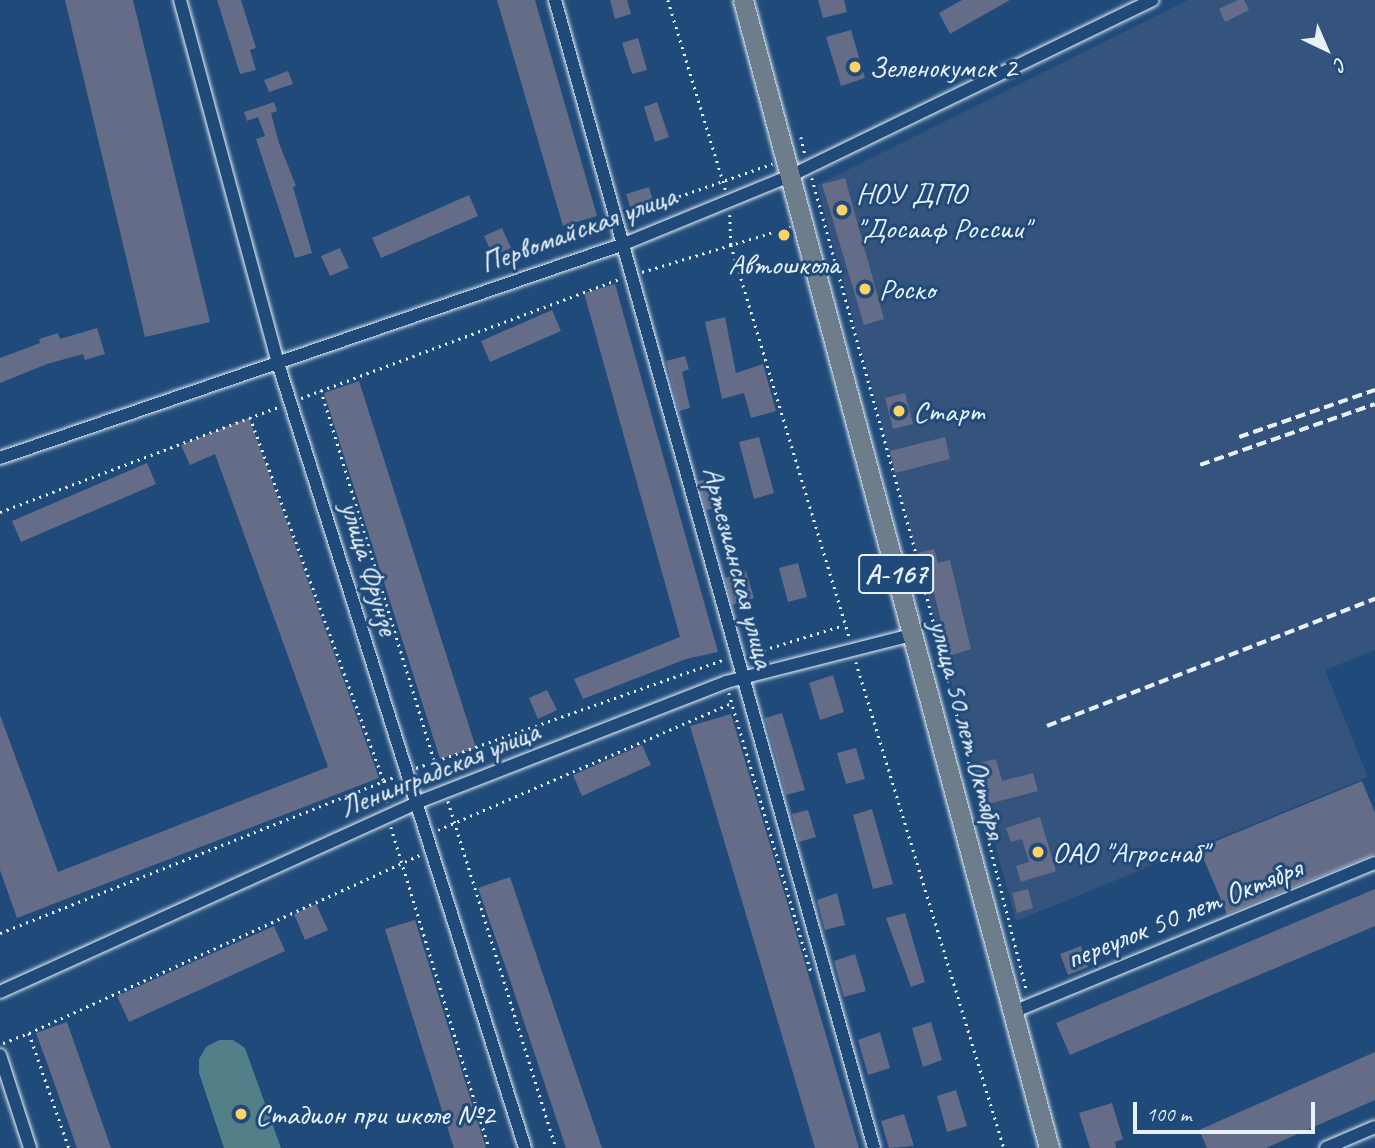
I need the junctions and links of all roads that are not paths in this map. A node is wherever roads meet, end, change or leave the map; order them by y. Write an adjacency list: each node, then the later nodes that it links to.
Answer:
1 (180, 0): 7 (street, улица Фрунзе)
2 (555, 0): 6 (street, Артезианская улица)
3 (743, 0): 5 (highway, улица 50 лет Октября / А-167)
4 (1153, 0): 5 (street, Первомайская улица)
5 (788, 167): 6 (street, Первомайская улица); 9 (highway, улица 50 лет Октября / А-167)
6 (624, 244): 7 (street, Первомайская улица); 10 (street, Артезианская улица)
7 (277, 360): 8 (street, Первомайская улица); 11 (street, улица Фрунзе)
8 (0, 458)
9 (912, 635): 10 (street, Ленинградская улица); 14 (highway, улица 50 лет Октября / А-167)
10 (741, 677): 11 (street, Ленинградская улица); 20 (street, Артезианская улица)
11 (416, 803): 13 (street, Ленинградская улица); 19 (street, улица Фрунзе)
12 (1375, 863): 14 (street, переулок 50 лет Октября)
13 (0, 992)
14 (1021, 1008): 17 (highway, улица 50 лет Октября / А-167)
15 (0, 1055): 18 (street)
16 (1375, 1127): 21 (street)
17 (1043, 1146)
18 (30, 1148)
19 (526, 1148)
20 (874, 1148)
21 (1326, 1148)

